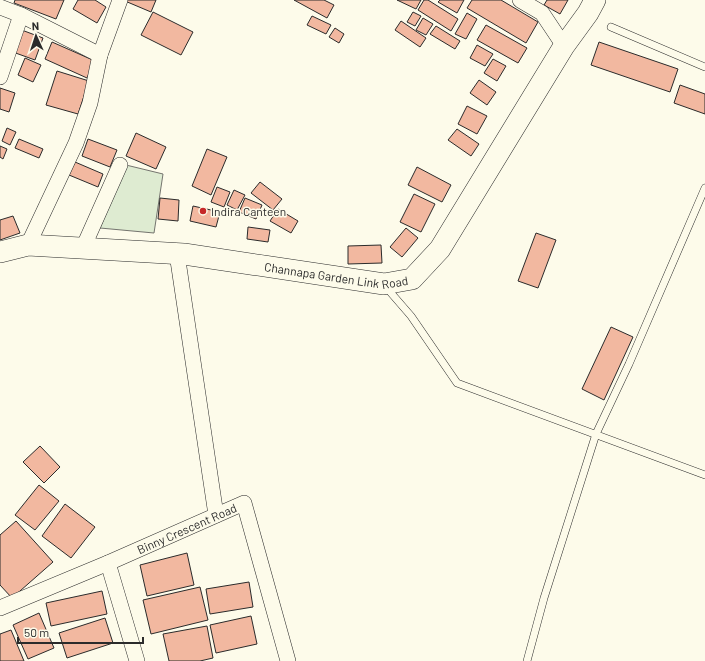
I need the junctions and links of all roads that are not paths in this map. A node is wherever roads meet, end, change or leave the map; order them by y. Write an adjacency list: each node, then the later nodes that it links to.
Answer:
1 (120, 0): 8 (street)
2 (520, 0): 7 (street)
3 (595, 0): 7 (street, Channapa Garden Link Road)
4 (0, 7): 5 (street)
5 (21, 15): 8 (street); 10 (street)
6 (611, 27): 9 (lane)
7 (564, 46): 17 (street, Channapa Garden Link Road)
8 (100, 55): 13 (street)
9 (705, 67)
10 (0, 77)
11 (120, 165): 14 (street)
12 (705, 188): 18 (lane)
13 (28, 244): 14 (street, Channapa Garden Link Road); 15 (street, Channapa Garden Link Road)
14 (83, 248): 16 (street, Channapa Garden Link Road)
15 (0, 252)
16 (177, 254): 17 (street, Channapa Garden Link Road); 20 (street)
17 (384, 284): 18 (lane)
18 (596, 434): 19 (lane); 25 (lane)
19 (705, 475)
20 (216, 515): 21 (street, Binny Crescent Road); 24 (street, Binny Crescent Road)
21 (108, 563): 22 (street, Binny Crescent Road); 23 (street)
22 (0, 608)
23 (137, 661)
24 (288, 661)
25 (527, 661)

